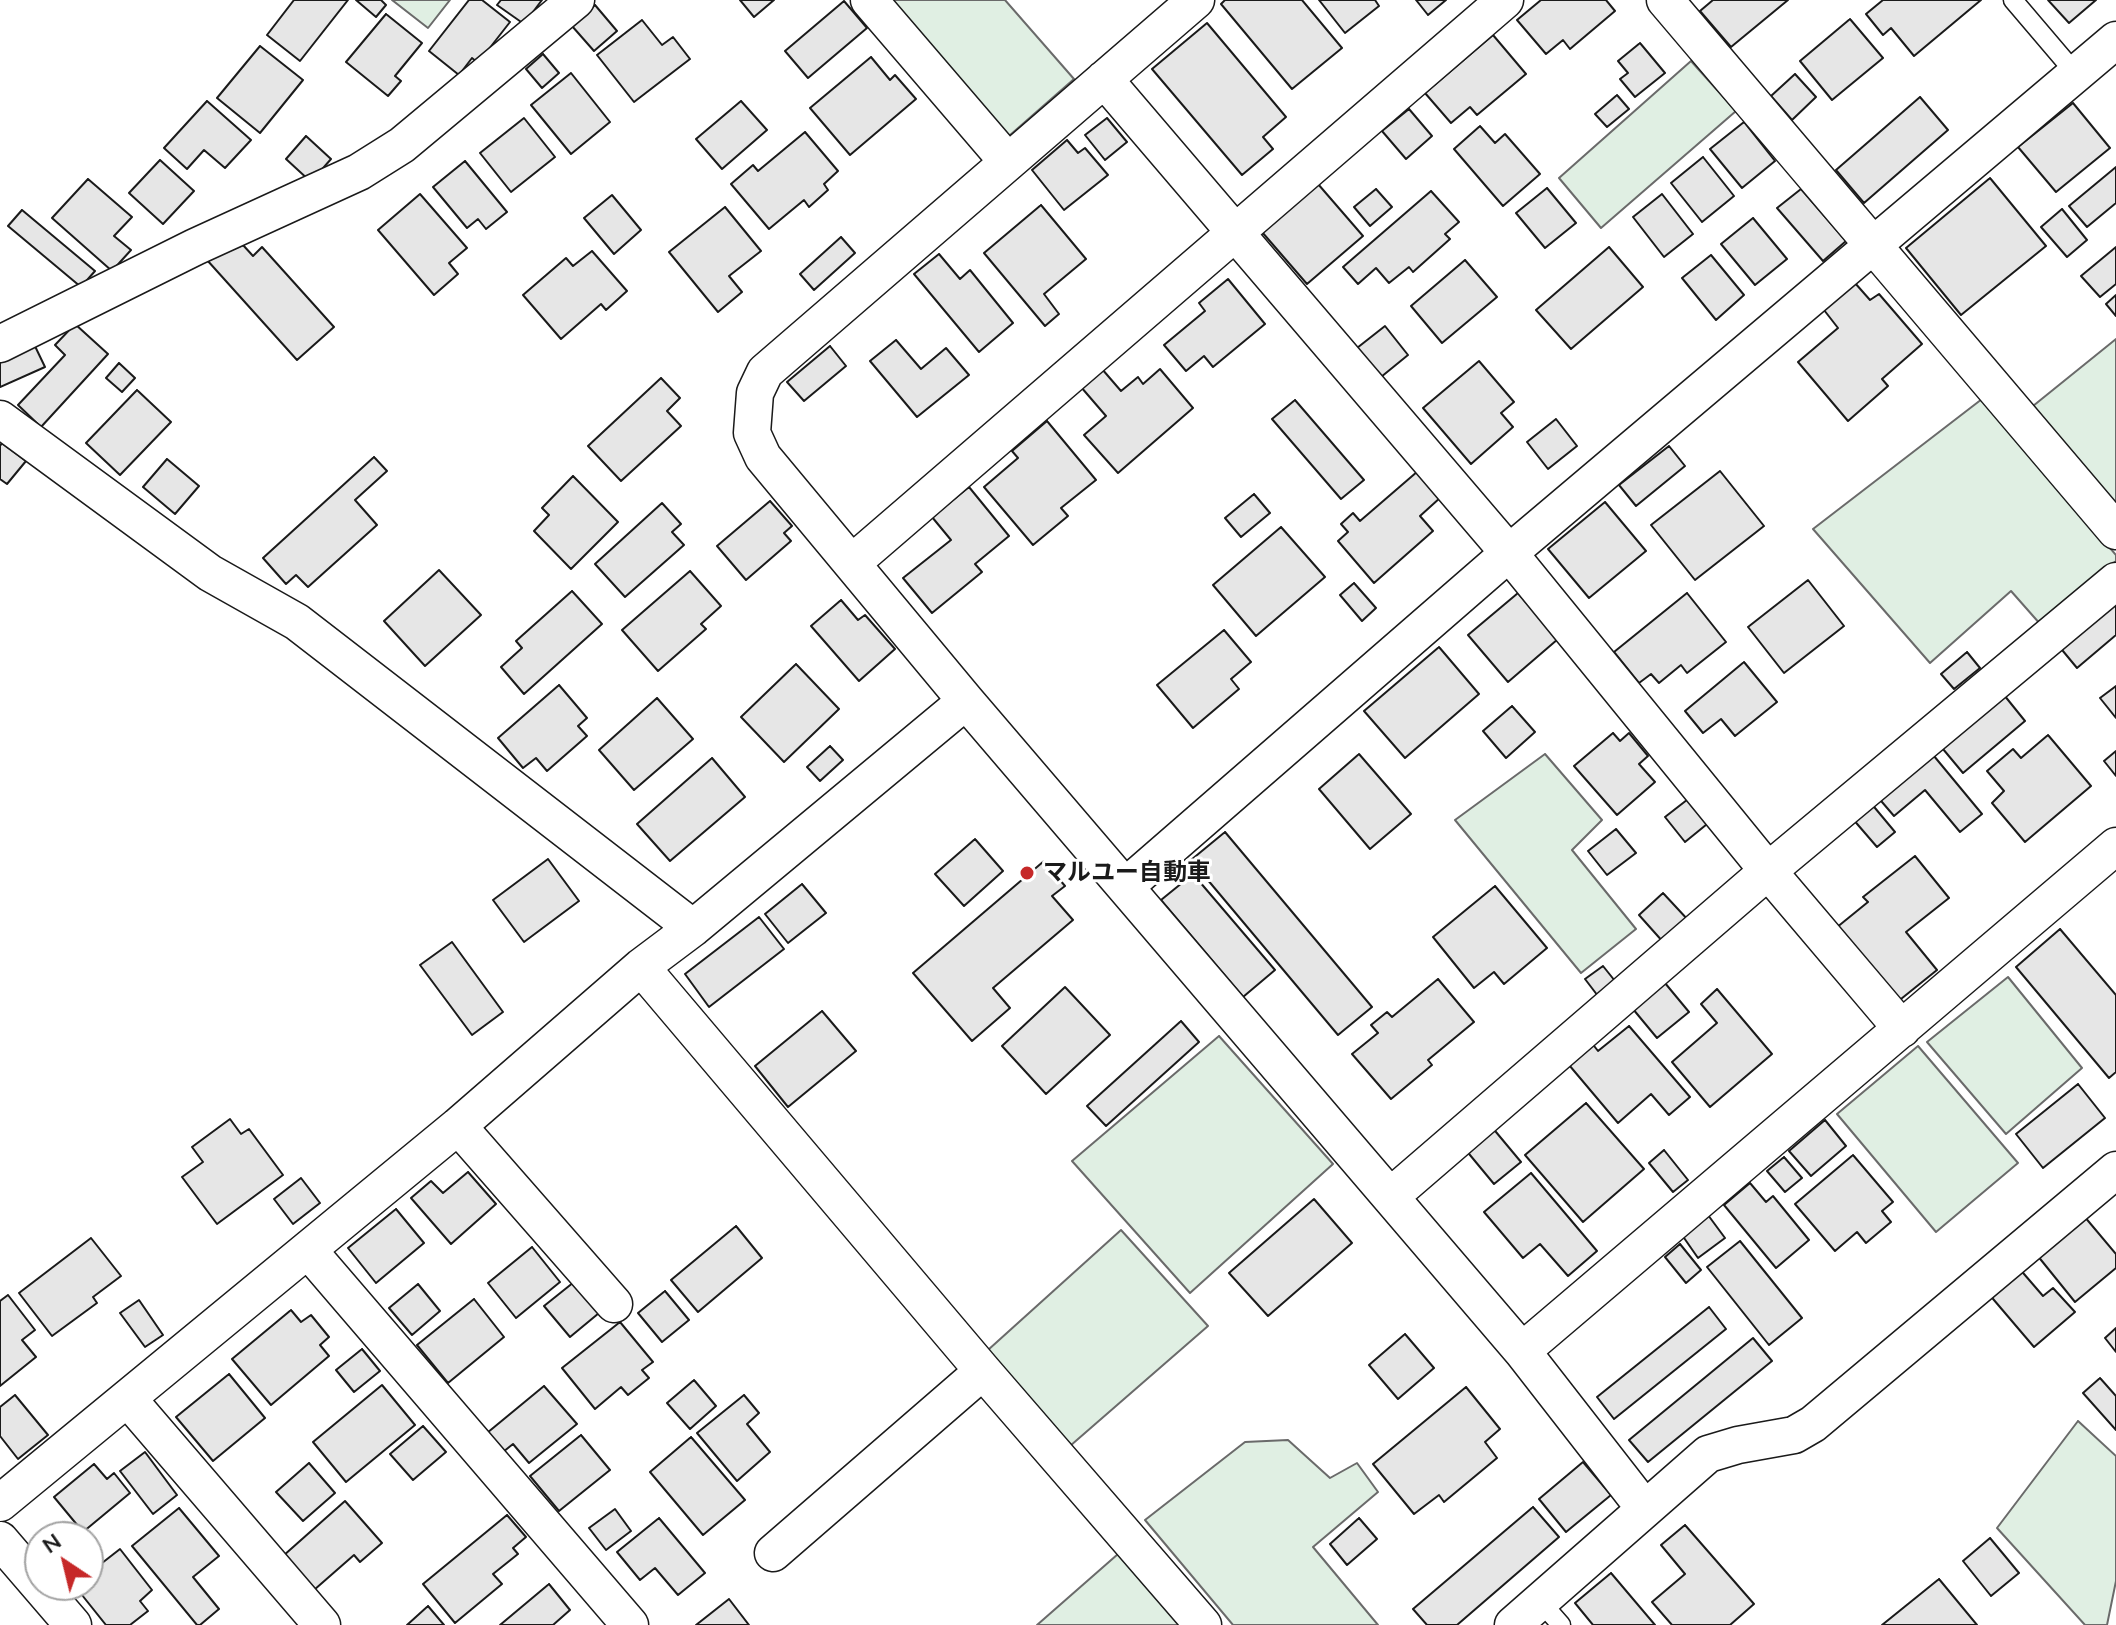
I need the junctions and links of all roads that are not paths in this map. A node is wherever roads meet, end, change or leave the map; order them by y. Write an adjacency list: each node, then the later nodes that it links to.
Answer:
1 (576, 0): 13 (street)
2 (869, 0): 10 (street)
3 (1196, 0): 9 (street)
4 (1505, 0): 11 (street)
5 (1665, 0): 12 (street)
6 (2013, 0): 8 (lane)
7 (2116, 40): 8 (street)
8 (2076, 74): 12 (street)
9 (1104, 79): 10 (street); 11 (street)
10 (1008, 162): 17 (street)
11 (1234, 233): 16 (street); 17 (street)
12 (1874, 245): 15 (street); 16 (street)
13 (0, 344)
14 (0, 419): 23 (street)
15 (2116, 531)
16 (1509, 553): 21 (street); 22 (street)
17 (852, 563): 19 (street)
18 (2116, 581): 21 (street)
19 (966, 701): 22 (street); 23 (street)
20 (2116, 846): 25 (street)
21 (1768, 871): 25 (street); 28 (street)
22 (1126, 886): 28 (street)
23 (693, 928): 24 (street)
24 (641, 967): 26 (street); 32 (street)
25 (1902, 1029): 31 (street)
26 (458, 1126): 29 (street); 30 (street)
27 (2116, 1170): 35 (street)
28 (1391, 1196): 31 (street)
29 (308, 1250): 33 (street); 41 (street)
30 (614, 1304)
31 (1522, 1351): 35 (street)
32 (983, 1371): 37 (street); 42 (street)
33 (128, 1399): 34 (street); 40 (street)
34 (0, 1503)
35 (1645, 1509): 38 (street)
36 (0, 1540): 39 (street)
37 (773, 1553)
38 (1551, 1613): 43 (street)
39 (73, 1625)
40 (322, 1625)
41 (630, 1625)
42 (1203, 1625)
43 (1513, 1625)

